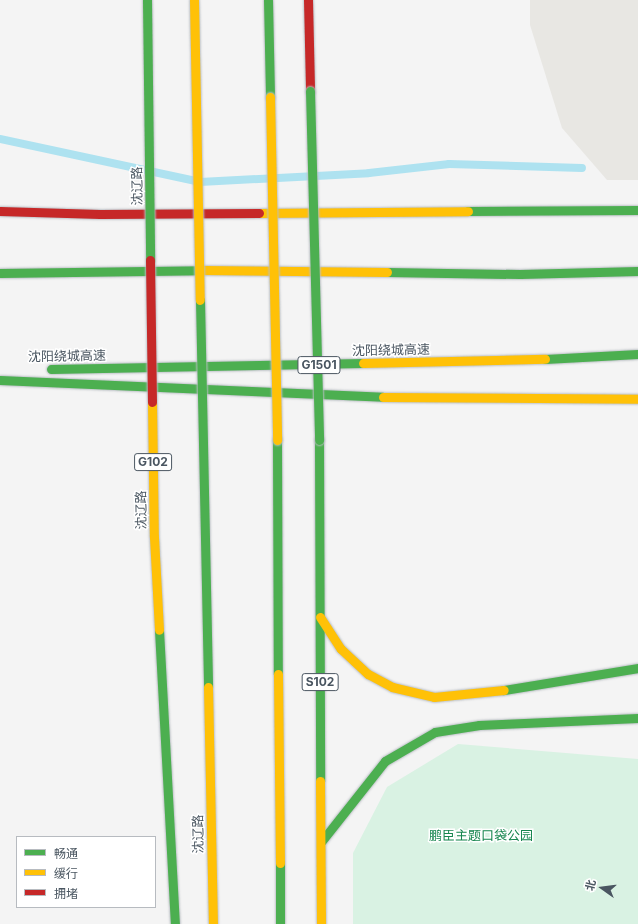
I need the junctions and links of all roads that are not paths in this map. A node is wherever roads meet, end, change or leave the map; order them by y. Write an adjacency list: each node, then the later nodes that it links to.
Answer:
1 (147, 0): 17 (highway, 沈辽路 / G102, bridge)
2 (194, 0): 18 (highway, 沈辽路, bridge)
3 (268, 0): 19 (highway, bridge)
4 (308, 0): 13 (highway, S102, bridge)
5 (638, 210): 6 (highway)
6 (0, 211)
7 (638, 271): 8 (highway)
8 (0, 273)
9 (638, 354): 10 (highway, 沈阳绕城高速 / G1501)
10 (40, 369)
11 (0, 380): 12 (highway)
12 (638, 399)
13 (320, 617): 14 (highway); 16 (highway, S102)
14 (638, 668)
15 (638, 718): 16 (highway)
16 (321, 842): 20 (highway, S102)
17 (175, 924)
18 (213, 924)
19 (280, 924)
20 (321, 924)

